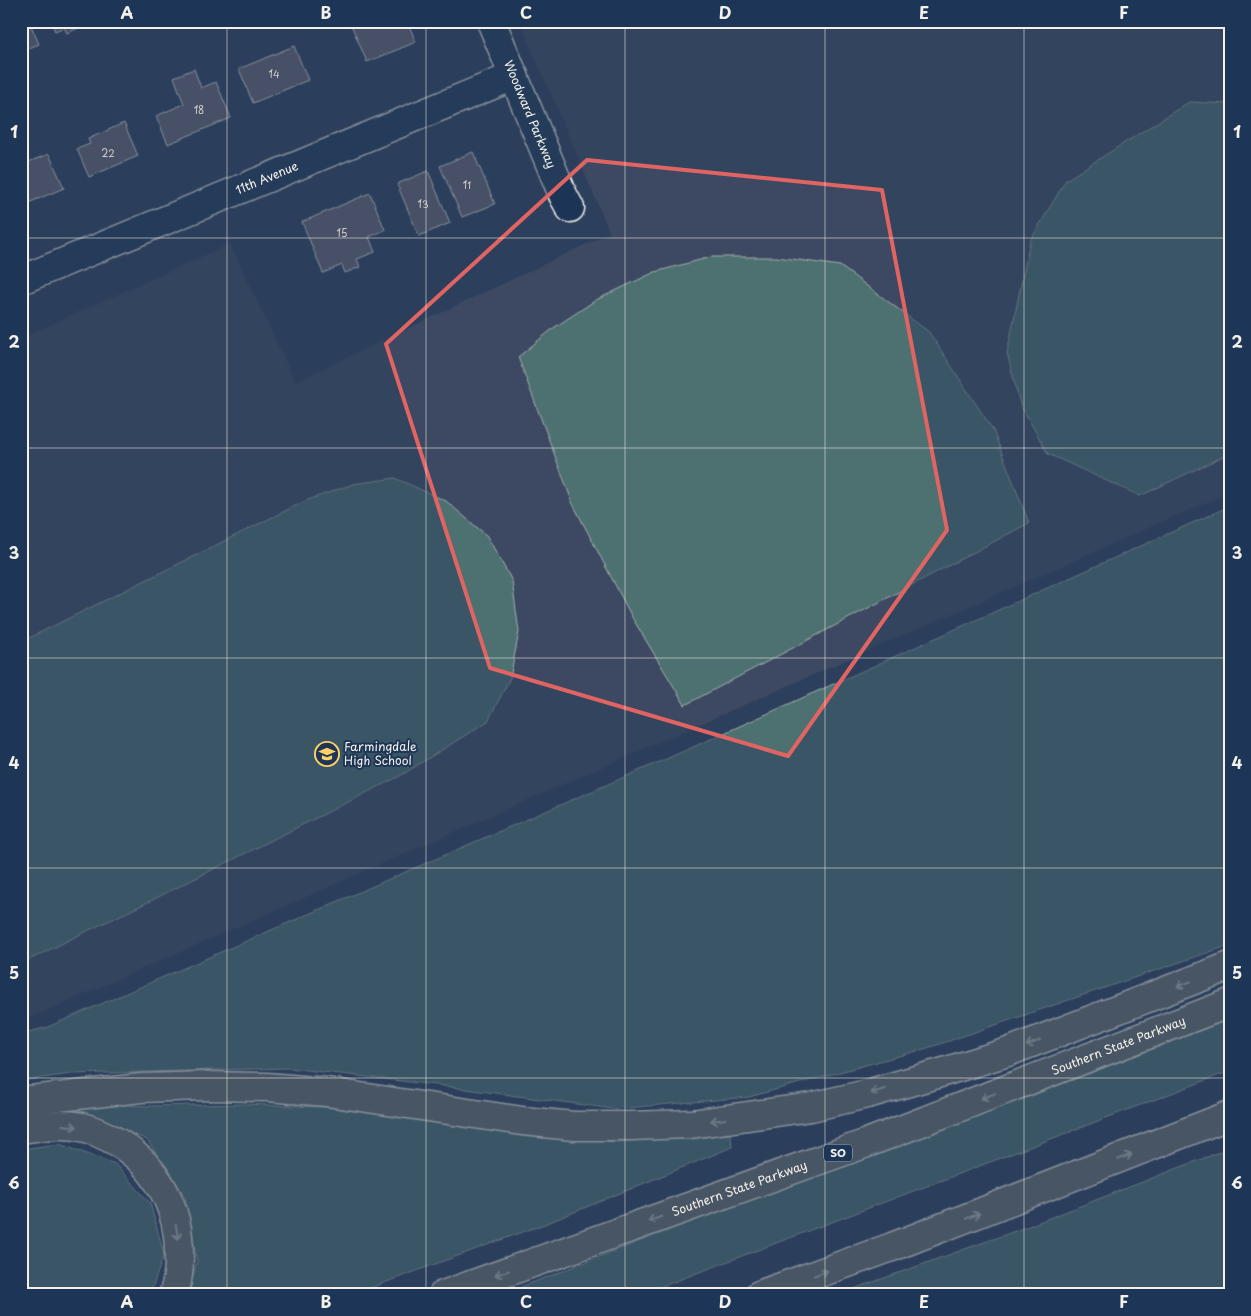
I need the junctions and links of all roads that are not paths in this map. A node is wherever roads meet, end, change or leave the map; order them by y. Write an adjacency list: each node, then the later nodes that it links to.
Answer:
1 (491, 21): 2 (street, Woodward Parkway)
2 (514, 76): 3 (street, Woodward Parkway); 4 (street, 11th Avenue)
3 (570, 208)
4 (21, 280)
5 (1230, 966): 7 (highway, one-way to 7)
6 (1230, 1003): 11 (highway, Southern State Parkway / SO, one-way to 11)
7 (21, 1101)
8 (1230, 1115): 12 (highway, one-way to 8)
9 (21, 1129): 10 (highway, one-way to 10)
10 (173, 1295)
11 (443, 1295)
12 (759, 1295)

